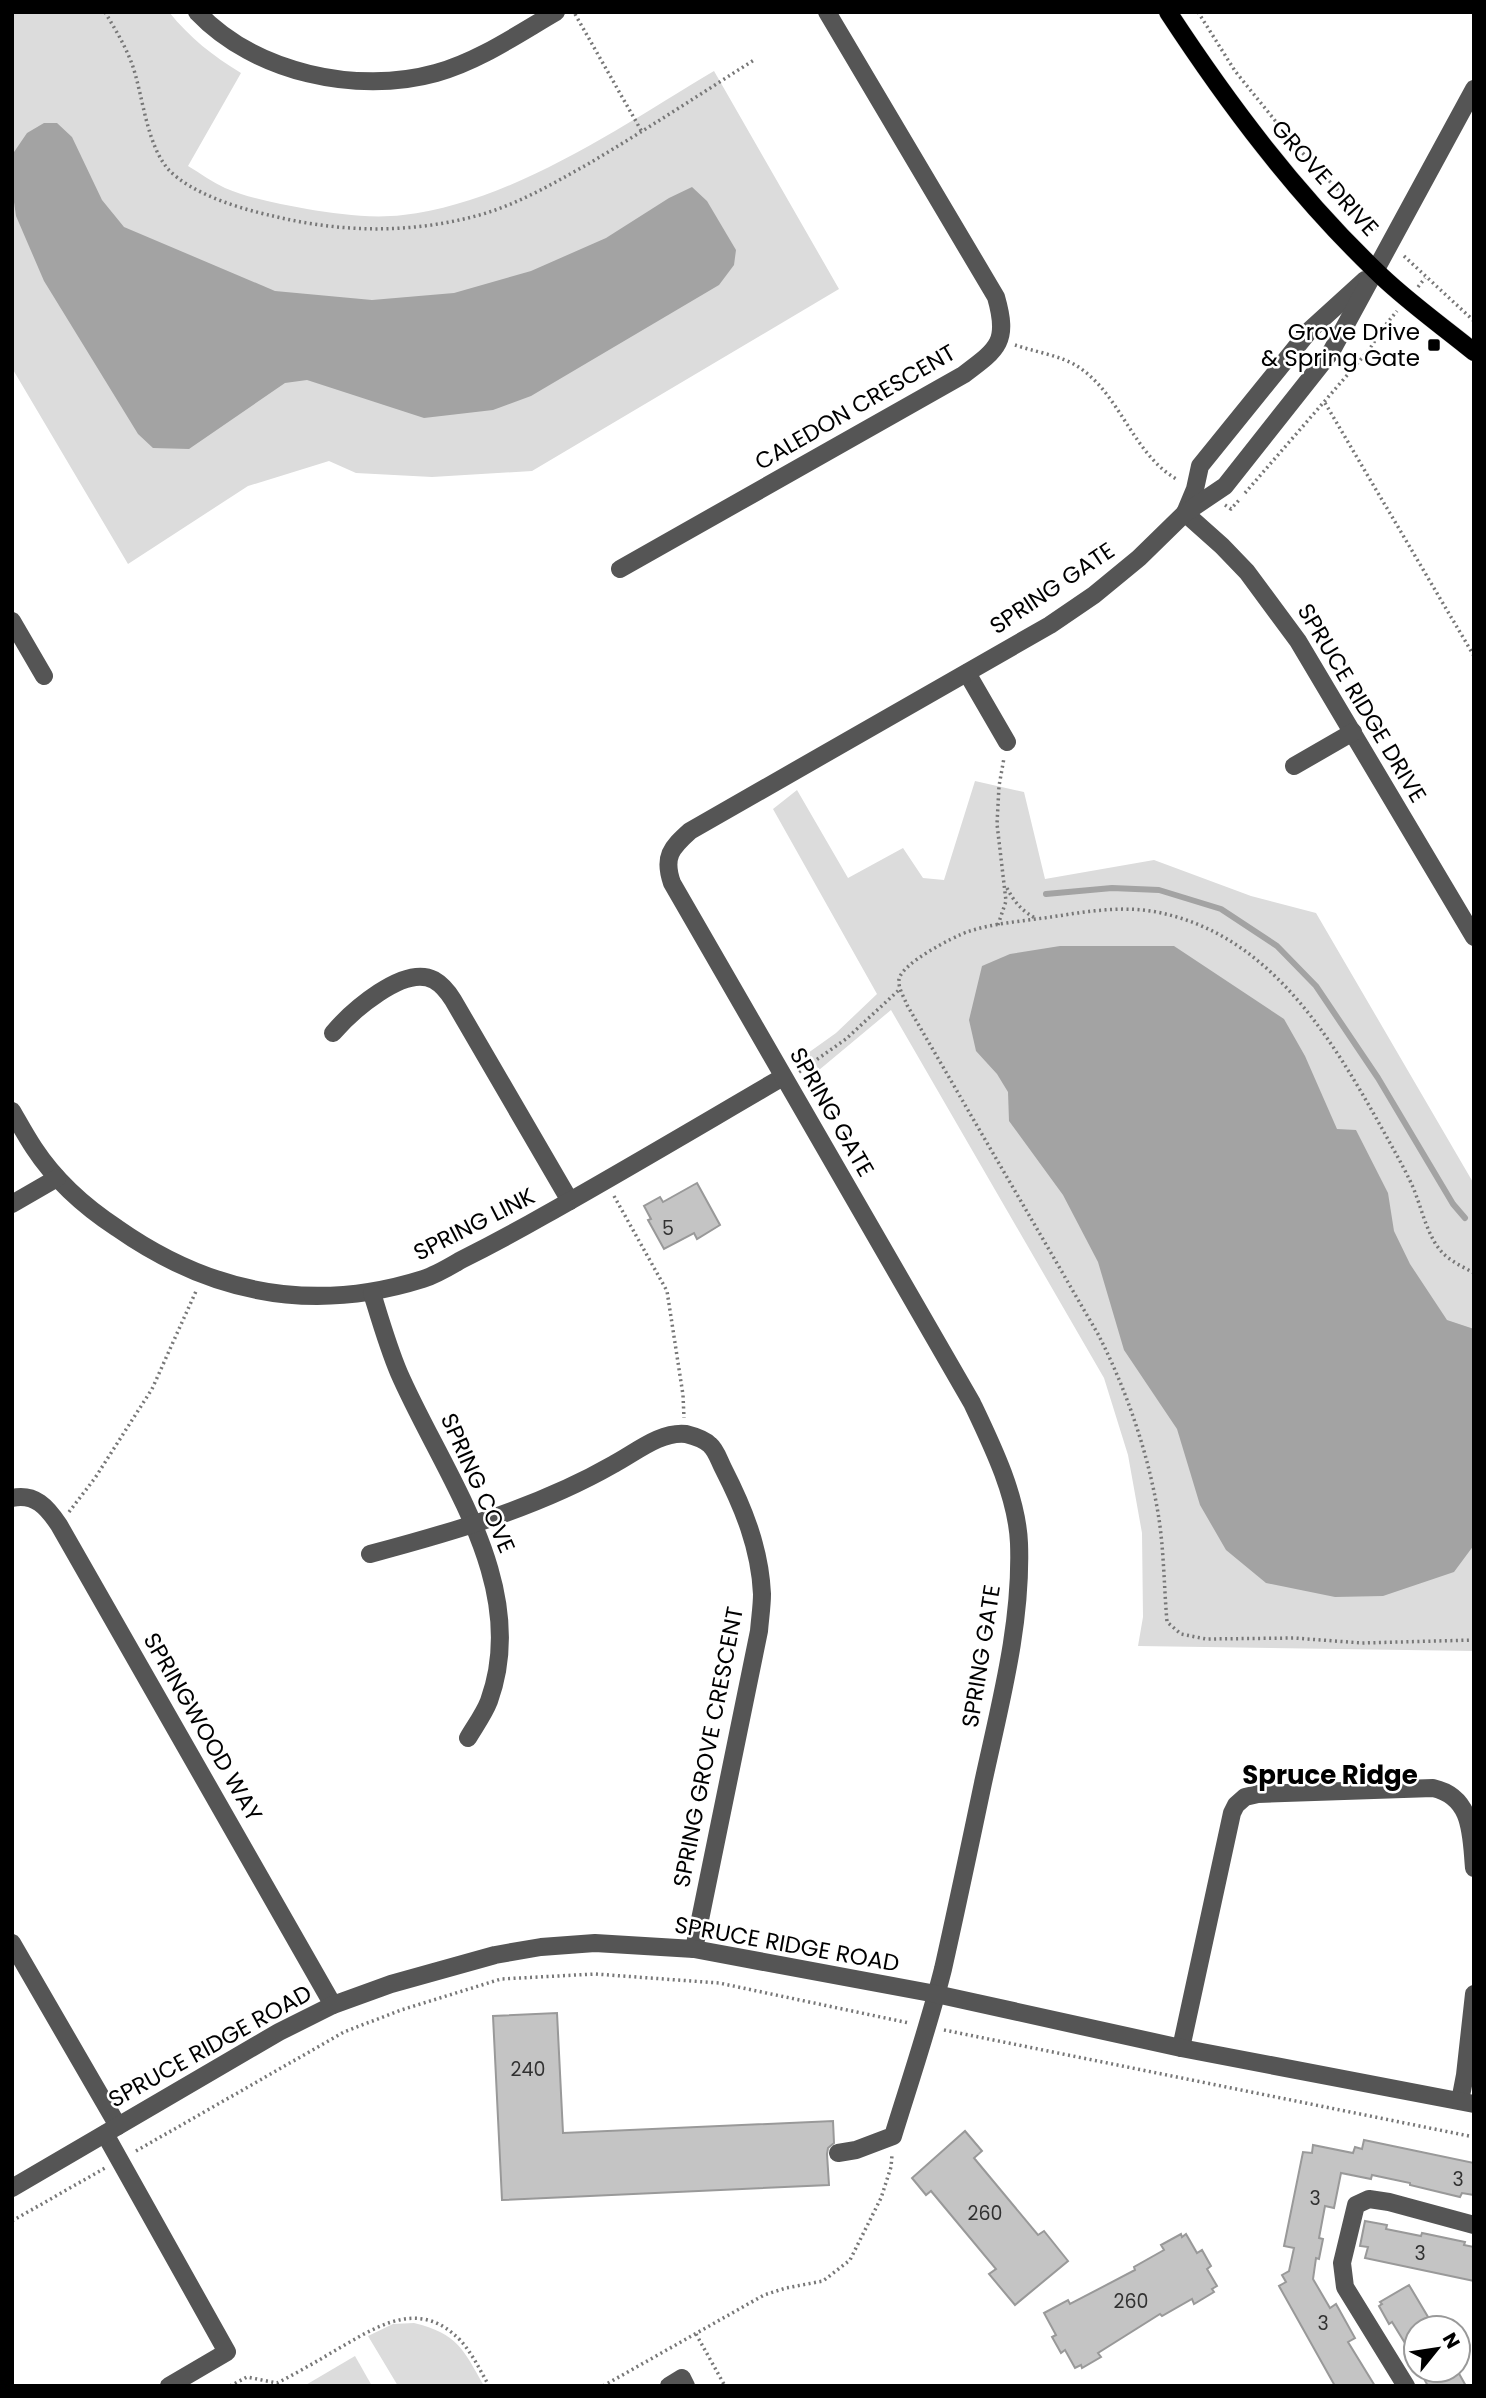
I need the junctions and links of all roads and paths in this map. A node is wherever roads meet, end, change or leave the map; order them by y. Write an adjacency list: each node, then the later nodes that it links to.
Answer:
1 (105, 12): 10 (path)
2 (197, 12): 3 (street)
3 (556, 12)
4 (574, 12): 10 (path)
5 (827, 12): 16 (street)
6 (1168, 12): 12 (main road, GROVE DRIVE)
7 (1198, 12): 11 (path)
8 (754, 60): 10 (path)
9 (1474, 89): 11 (street, SPRING GATE)
10 (642, 132)
11 (1389, 242): 12 (street, SPRING GATE); 13 (path)
12 (1376, 271): 14 (main road, GROVE DRIVE); 19 (street, SPRING GATE); 19 (street)
13 (1425, 278): 14 (path); 15 (path)
14 (1408, 298): 17 (main road, GROVE DRIVE); 18 (path)
15 (1474, 321)
16 (1000, 341): 19 (path); 21 (street, CALEDON CRESCENT)
17 (1474, 352)
18 (1325, 403): 19 (path); 23 (path)
19 (1203, 493): 20 (street, SPRING GATE)
20 (1185, 513): 24 (street, SPRING GATE); 26 (street, SPRUCE RIDGE DRIVE)
21 (620, 569)
22 (12, 621): 25 (street)
23 (1474, 656)
24 (967, 673): 27 (street); 35 (street, SPRING GATE)
25 (44, 676)
26 (1353, 732): 28 (street); 32 (street, SPRUCE RIDGE DRIVE)
27 (1007, 742): 29 (path)
28 (1294, 766)
29 (1005, 883): 30 (path); 31 (path)
30 (1037, 919): 31 (path); 41 (path)
31 (998, 925): 33 (path)
32 (1474, 937)
33 (900, 989): 35 (path); 49 (path)
34 (333, 1033): 39 (street)
35 (783, 1077): 38 (street, SPRING LINK); 54 (street, SPRING GATE)
36 (12, 1111): 37 (street, SPRING LINK)
37 (57, 1178): 40 (street); 42 (street, SPRING LINK)
38 (605, 1181): 39 (street, SPRING LINK); 44 (path)
39 (570, 1201): 43 (street, SPRING LINK)
40 (12, 1204)
41 (1474, 1273)
42 (202, 1276): 43 (street, SPRING LINK); 47 (path)
43 (372, 1293): 46 (street, SPRING COVE)
44 (685, 1434): 46 (street); 53 (street, SPRING GROVE CRESCENT)
45 (12, 1498): 47 (street, SPRINGWOOD WAY)
46 (473, 1523): 48 (street); 50 (street, SPRING COVE)
47 (59, 1525): 56 (street, SPRINGWOOD WAY)
48 (370, 1554)
49 (1474, 1640)
50 (468, 1738)
51 (1474, 1868): 58 (street)
52 (12, 1943): 60 (street)
53 (694, 1949): 54 (street, SPRUCE RIDGE ROAD); 56 (street, SPRUCE RIDGE ROAD)
54 (936, 1994): 57 (street, SPRING GATE); 58 (street, SPRUCE RIDGE ROAD)
55 (1474, 1994): 59 (street)
56 (333, 2005): 60 (street, SPRUCE RIDGE ROAD)
57 (927, 2026): 61 (street, SPRING GATE); 62 (path); 64 (path)
58 (1181, 2048): 59 (street, SPRUCE RIDGE ROAD)
59 (1467, 2103)
60 (112, 2130): 64 (street); 65 (street, SPRUCE RIDGE ROAD)
61 (893, 2136): 63 (street); 68 (path)
62 (1474, 2137)
63 (838, 2153)
64 (120, 2160): 66 (path); 69 (street)
65 (12, 2188)
66 (12, 2221)
67 (1474, 2225): 76 (street)
68 (696, 2334): 72 (path); 75 (path)
69 (169, 2386)
70 (230, 2386): 71 (path)
71 (489, 2386)
72 (603, 2386)
73 (669, 2386): 74 (street)
74 (686, 2386)
75 (725, 2386)
76 (1406, 2386)

